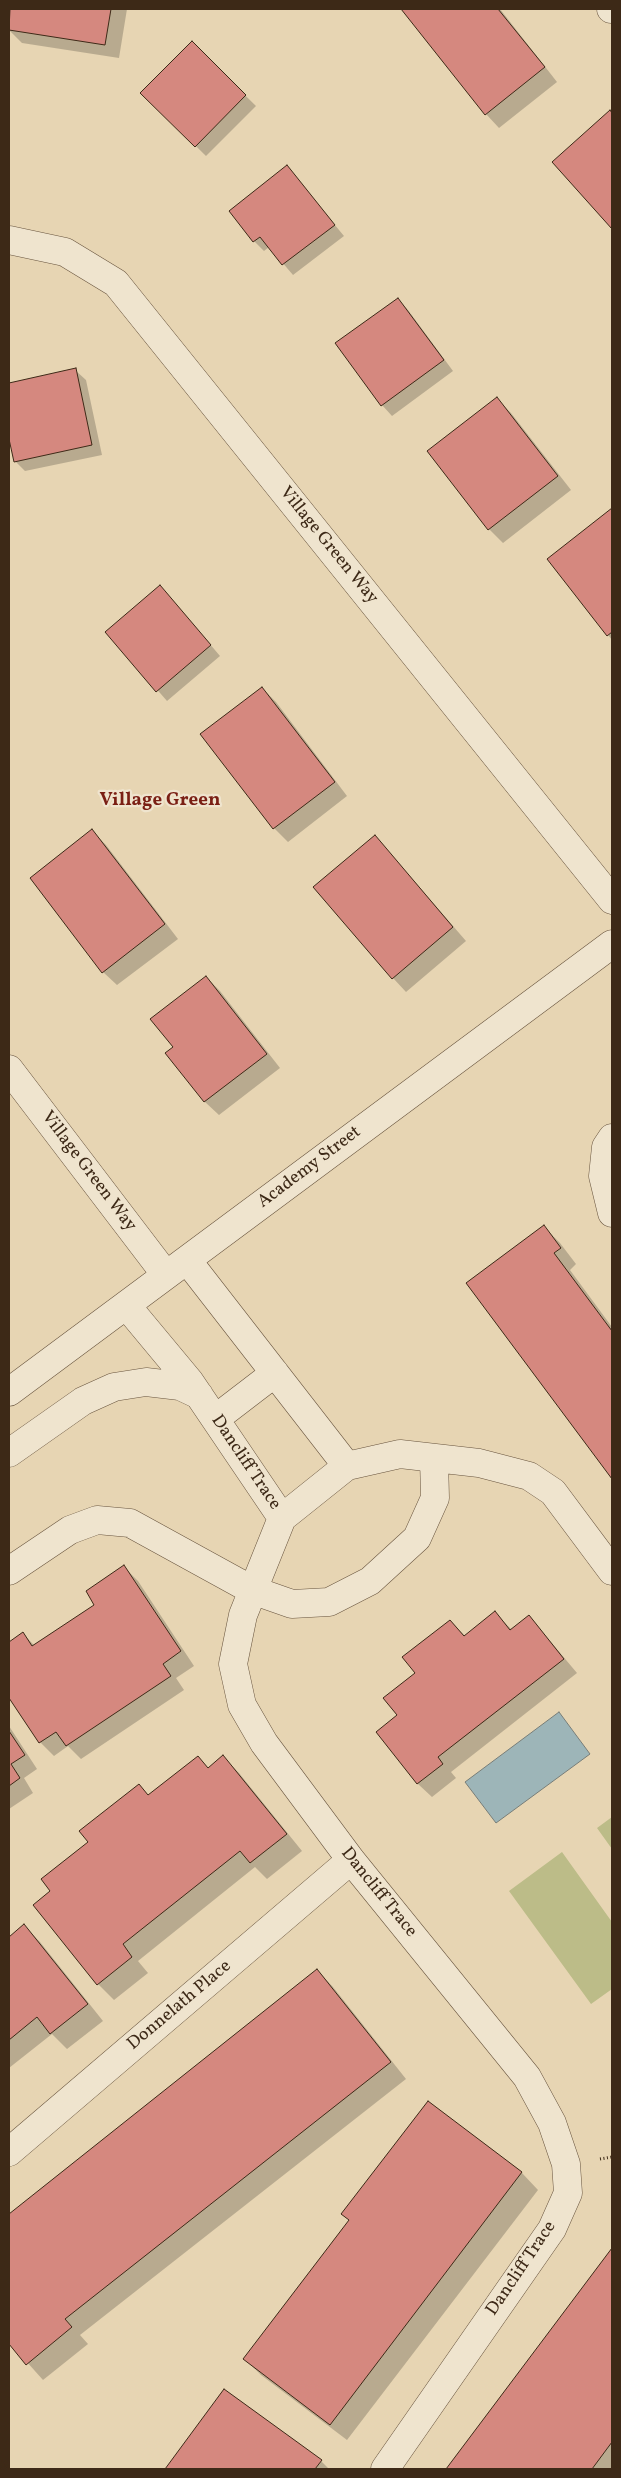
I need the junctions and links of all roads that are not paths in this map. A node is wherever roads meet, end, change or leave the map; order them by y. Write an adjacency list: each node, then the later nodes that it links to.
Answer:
1 (9, 240): 2 (street, Village Green Way)
2 (612, 900)
3 (612, 944): 7 (street, Academy Street)
4 (9, 1069): 7 (street, Village Green Way)
5 (612, 1138): 6 (street)
6 (612, 1213)
7 (177, 1267): 8 (street, Academy Street); 9 (street)
8 (126, 1305): 10 (street, Academy Street); 11 (street, Dancliff Trace)
9 (275, 1373): 12 (street); 15 (street)
10 (9, 1392)
11 (199, 1395): 12 (street, Dancliff Trace); 13 (street)
12 (215, 1419): 16 (street, Dancliff Trace)
13 (9, 1453)
14 (434, 1458): 15 (street); 18 (street); 19 (street)
15 (347, 1466): 16 (street)
16 (282, 1518): 19 (street, Dancliff Trace)
17 (9, 1571): 19 (street)
18 (612, 1571)
19 (252, 1590): 20 (street, Dancliff Trace)
20 (351, 1860): 21 (street, Donnelath Place); 22 (street, Dancliff Trace)
21 (9, 2152)
22 (385, 2469)

